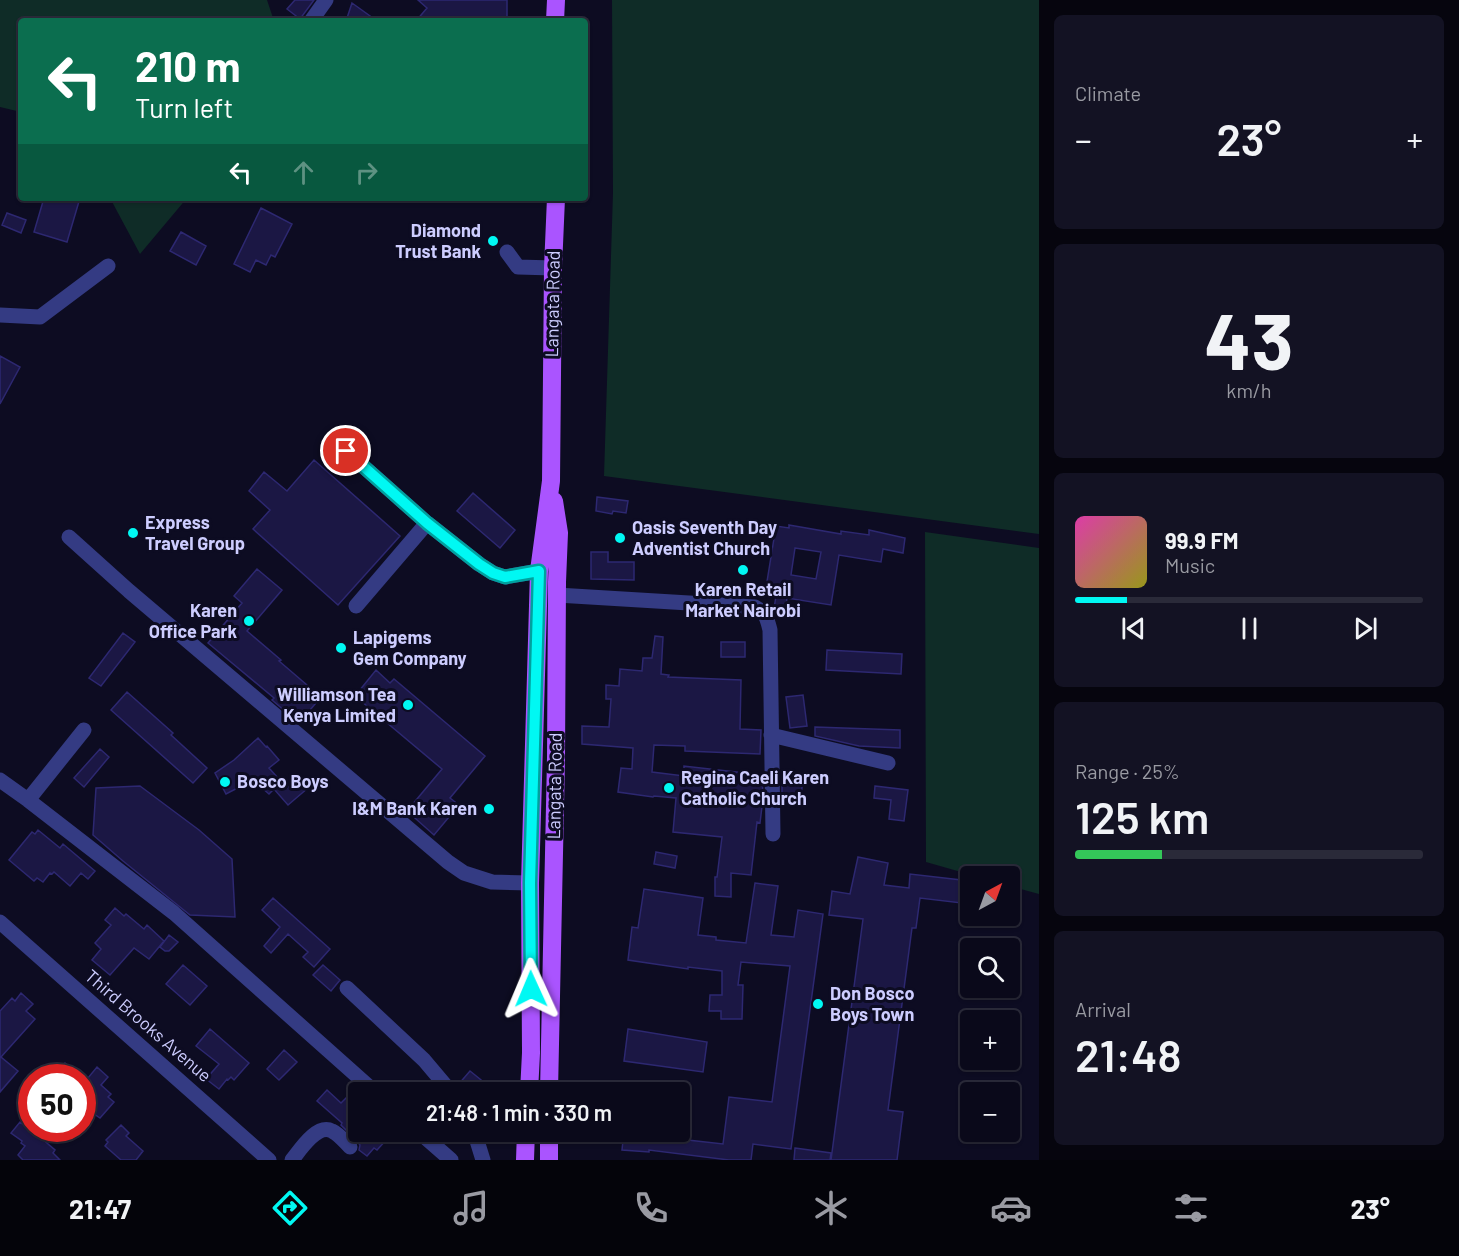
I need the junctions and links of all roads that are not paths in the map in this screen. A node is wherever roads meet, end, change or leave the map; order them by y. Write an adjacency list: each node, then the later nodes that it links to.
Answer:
1 (326, 0): 3 (street)
2 (556, 0): 4 (main road)
3 (312, 18)
4 (555, 18)
5 (556, 201): 8 (main road, Langata Road)
6 (507, 252): 8 (street)
7 (108, 266): 9 (street)
8 (553, 268): 11 (main road, Langata Road)
9 (0, 315)
10 (346, 451): 12 (street)
11 (551, 481): 14 (main road, Langata Road); 15 (main road, Langata Road)
12 (427, 523): 14 (street); 16 (street)
13 (69, 537): 23 (street)
14 (539, 571): 23 (main road, Langata Road)
15 (557, 595): 18 (street); 29 (main road, Langata Road)
16 (356, 606)
17 (84, 730): 21 (street)
18 (771, 735): 19 (street); 22 (street)
19 (888, 763)
20 (0, 780): 21 (street)
21 (28, 800): 26 (street)
22 (773, 834)
23 (530, 883): 28 (main road, Langata Road)
24 (0, 922): 35 (street, Third Brooks Avenue)
25 (347, 988): 27 (street)
26 (364, 1082)
27 (443, 1082)
28 (530, 1082)
29 (549, 1082)
30 (431, 1142): 37 (street)
31 (477, 1142): 38 (street)
32 (526, 1142): 39 (main road)
33 (549, 1142): 40 (main road)
34 (350, 1147): 36 (street)
35 (269, 1160)
36 (292, 1160)
37 (451, 1160)
38 (483, 1160)
39 (525, 1160)
40 (549, 1160)

